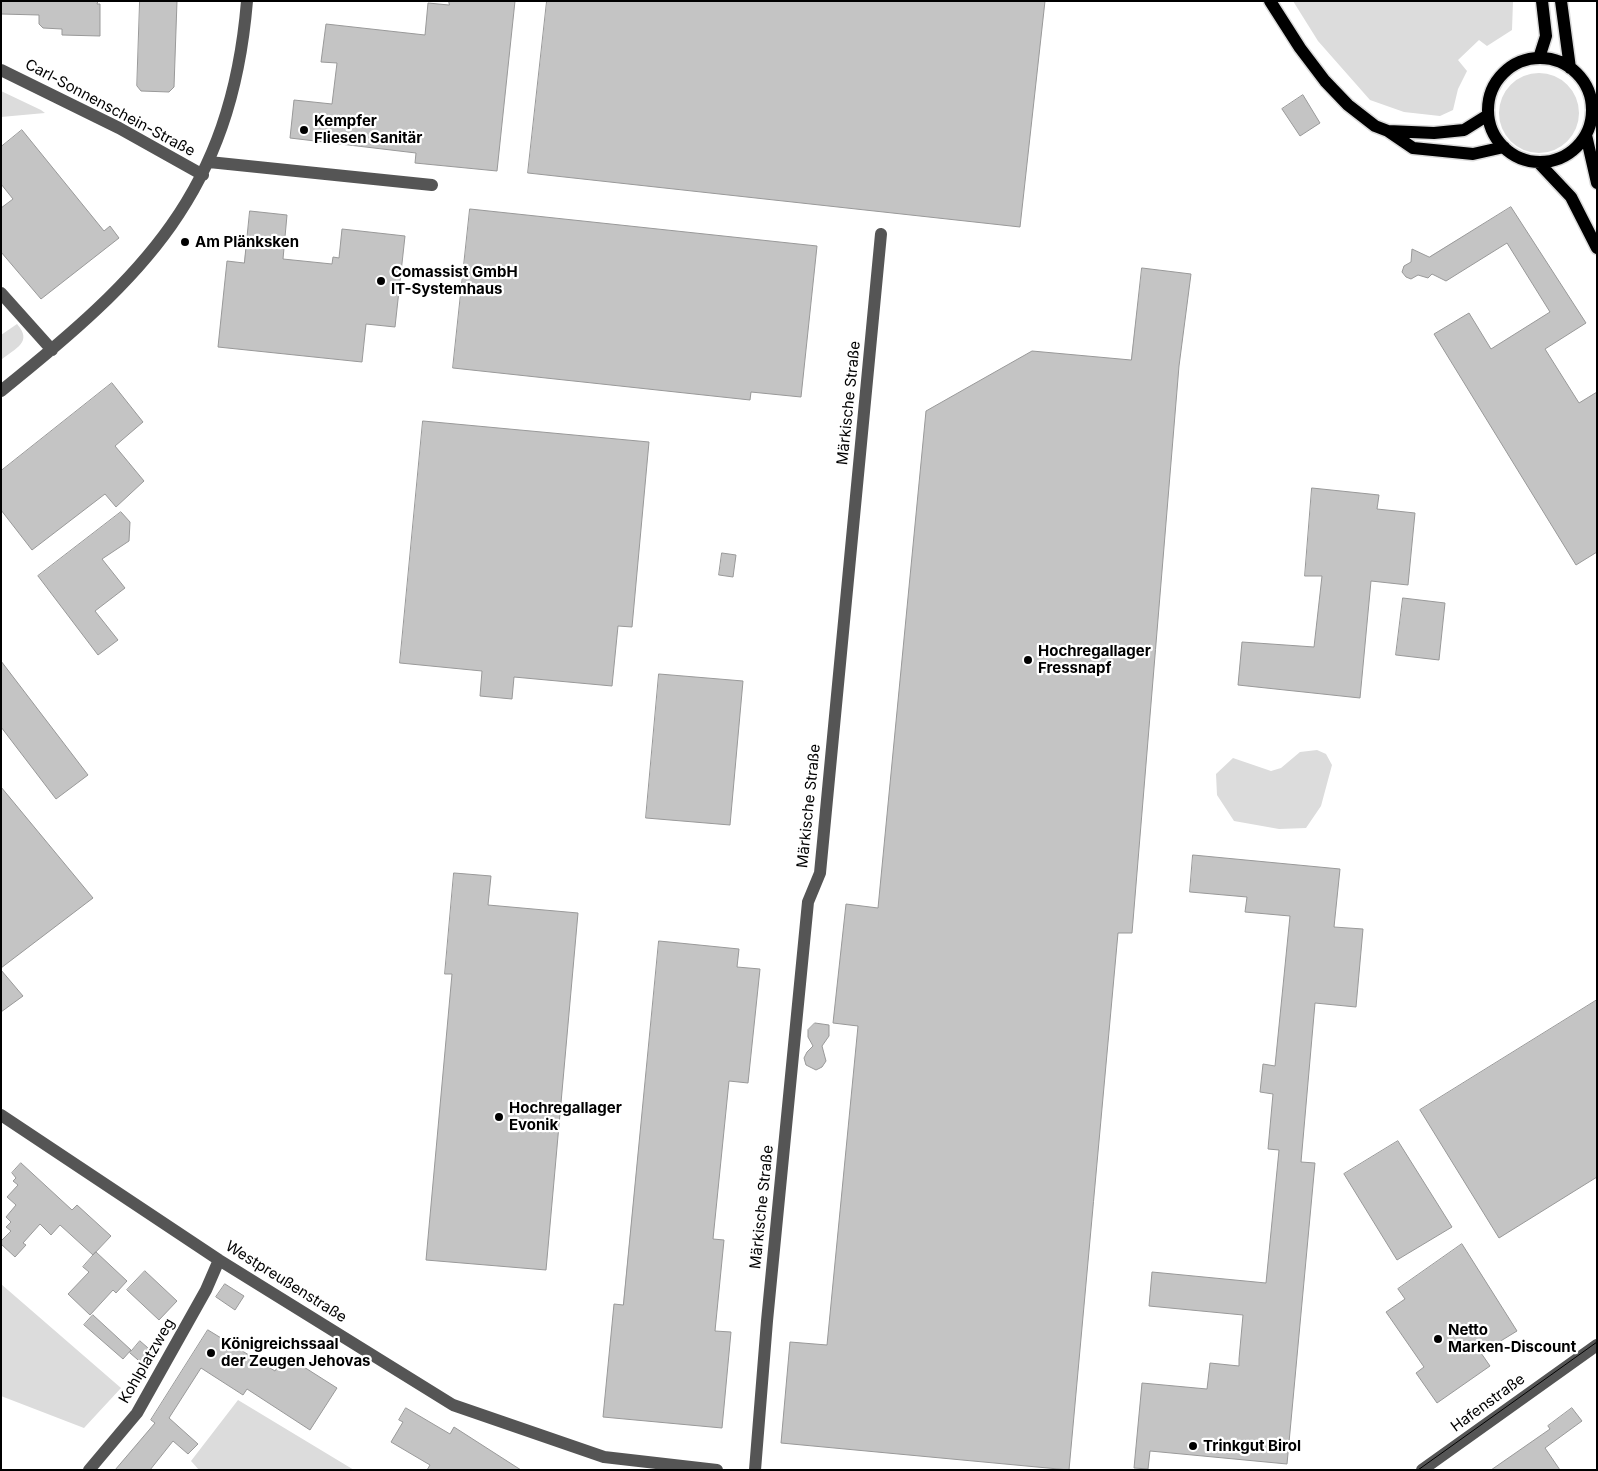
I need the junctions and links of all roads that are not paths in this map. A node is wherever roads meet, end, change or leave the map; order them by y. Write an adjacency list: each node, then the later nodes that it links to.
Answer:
1 (247, 1): 13 (street)
2 (1270, 1): 10 (main road)
3 (1542, 1): 5 (main road)
4 (1561, 1): 6 (main road)
5 (1539, 58): 6 (main road); 9 (main road)
6 (1570, 68): 8 (main road)
7 (1, 70): 15 (street, Carl-Sonnenschein-Straße)
8 (1594, 102): 11 (main road)
9 (1488, 115): 10 (main road); 12 (main road)
10 (1388, 131): 12 (main road)
11 (1586, 135): 14 (main road); 16 (main road)
12 (1504, 147): 14 (main road)
13 (209, 162): 15 (street); 17 (street)
14 (1538, 162): 19 (main road)
15 (203, 175): 21 (street)
16 (1597, 182)
17 (432, 185)
18 (881, 234): 28 (street, Märkische Straße)
19 (1597, 248)
20 (1, 293): 21 (street)
21 (52, 350): 22 (street)
22 (1, 391)
23 (1, 1114): 24 (street, Westpreußenstraße)
24 (219, 1260): 26 (street, Kohlplatzweg); 27 (street, Westpreußenstraße)
25 (1597, 1345): 29 (street, Hafenstraße)
26 (89, 1470)
27 (718, 1470)
28 (755, 1470)
29 (1422, 1470)

